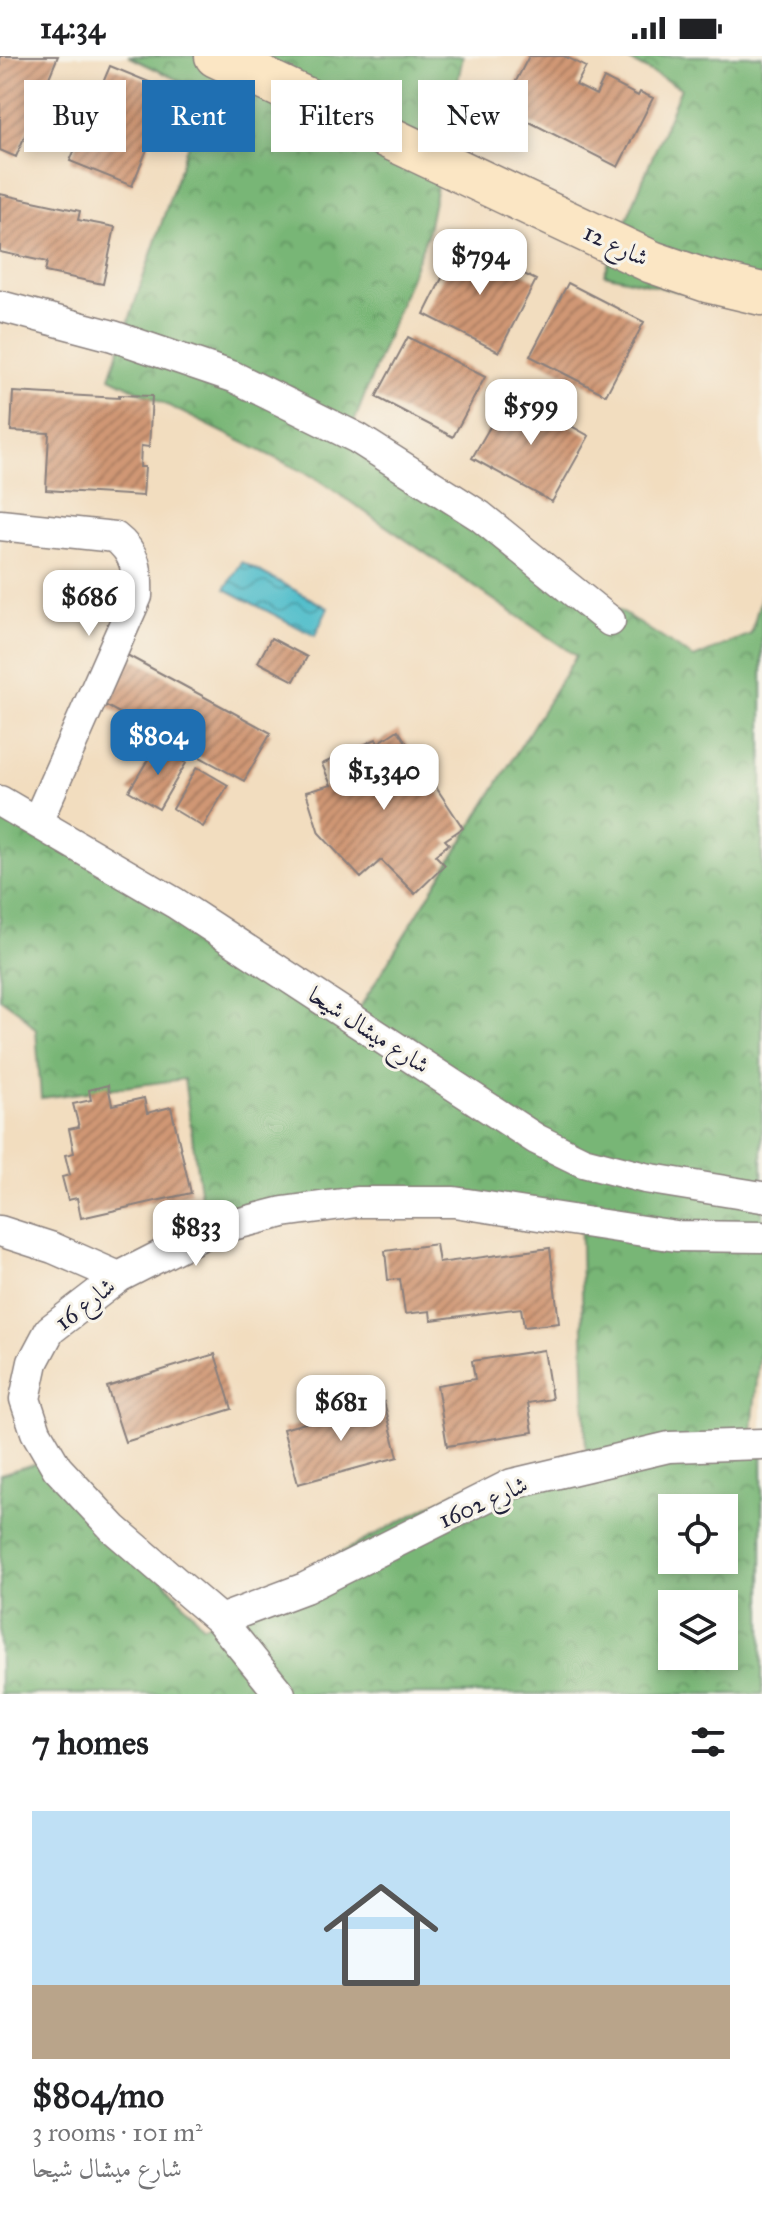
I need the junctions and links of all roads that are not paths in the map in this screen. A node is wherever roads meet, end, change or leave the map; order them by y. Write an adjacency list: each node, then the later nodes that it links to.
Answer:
1 (216, 56): 2 (main road, شارع 12)
2 (762, 294)
3 (0, 306): 5 (street)
4 (0, 525): 7 (street)
5 (610, 621)
6 (0, 801): 7 (street, شارع ميشال شيحا)
7 (37, 822): 8 (street, شارع ميشال شيحا)
8 (762, 1197)
9 (0, 1231): 11 (street)
10 (762, 1237): 11 (street, شارع 16)
11 (119, 1277): 13 (street, شارع 16)
12 (762, 1444): 13 (street, شارع 1602)
13 (220, 1620): 14 (street, شارع 16)
14 (280, 1694)

